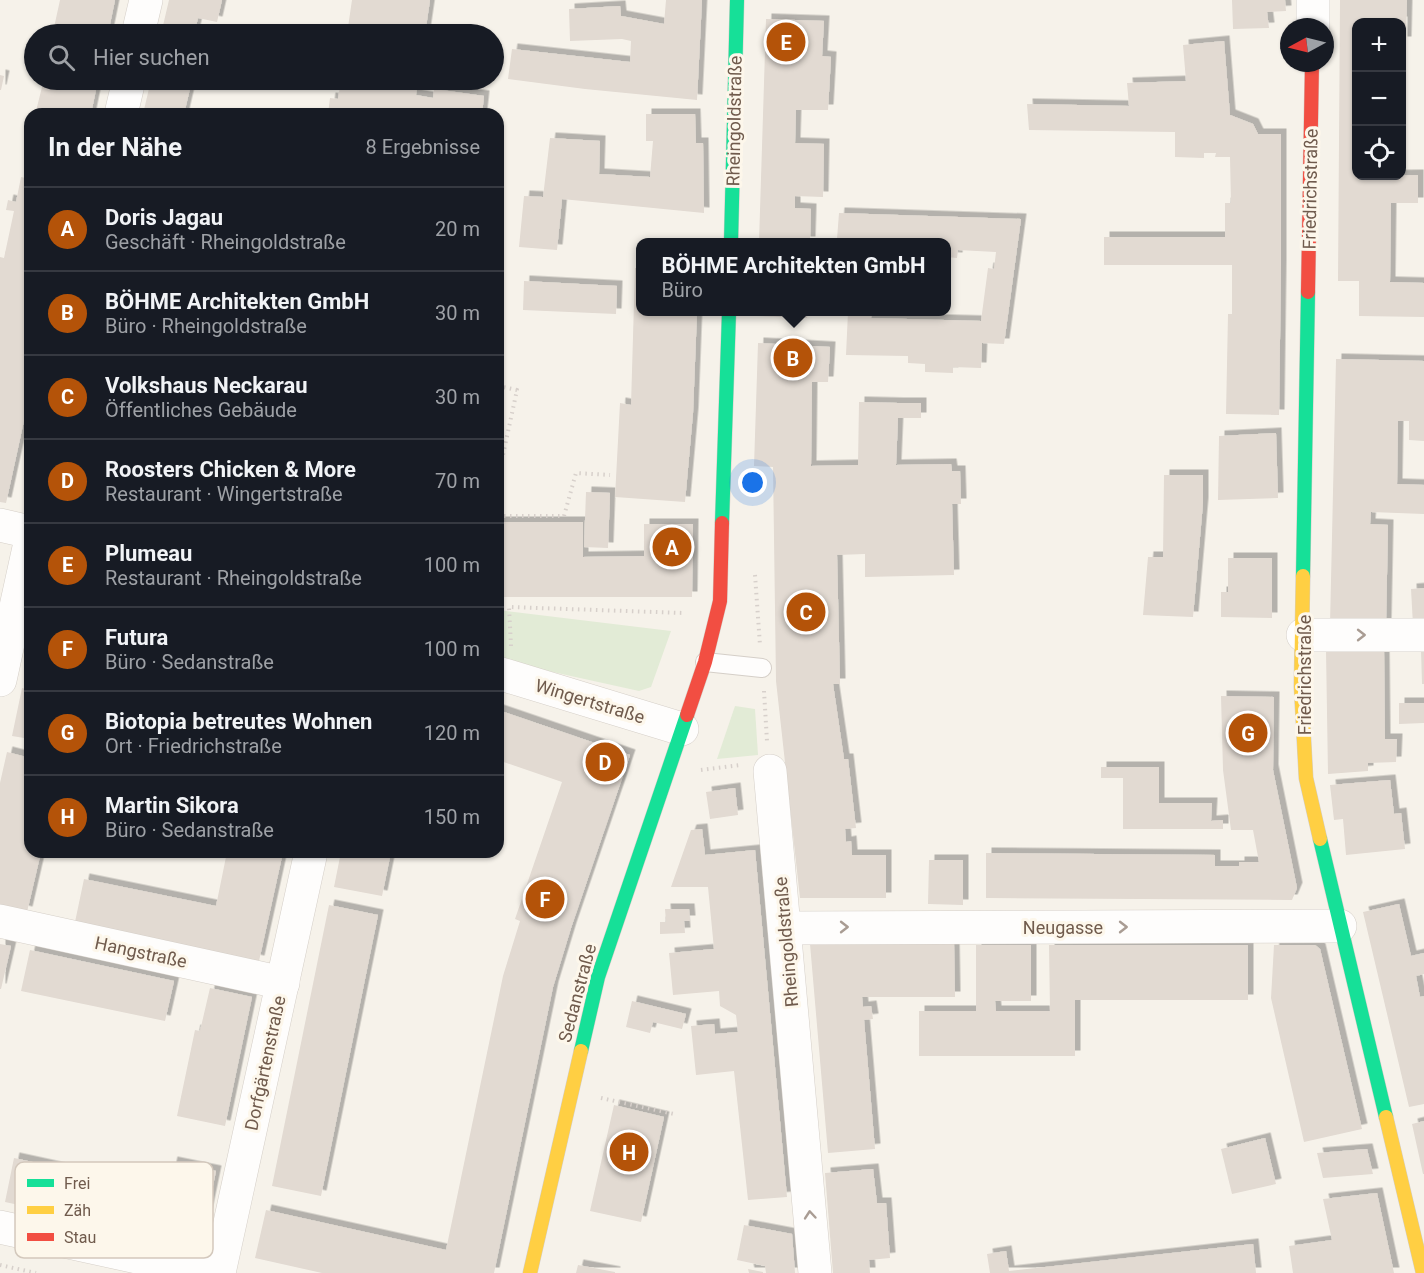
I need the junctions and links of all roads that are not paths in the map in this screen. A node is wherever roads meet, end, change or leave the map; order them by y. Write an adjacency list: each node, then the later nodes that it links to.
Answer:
1 (146, 0): 5 (street)
2 (737, 0): 9 (street, Rheingoldstraße)
3 (1313, 0): 4 (street)
4 (1313, 18)
5 (140, 24)
6 (1312, 72): 14 (street, Friedrichstraße)
7 (127, 90): 8 (street)
8 (123, 108)
9 (731, 238)
10 (729, 316): 16 (street)
11 (0, 525): 12 (street)
12 (24, 531)
13 (24, 570): 19 (street)
14 (1303, 635): 15 (street, one-way to 15); 24 (street, Friedrichstraße)
15 (1424, 635)
16 (705, 663): 17 (lane); 20 (street)
17 (762, 668)
18 (504, 675): 20 (street, Wingertstraße)
19 (0, 680)
20 (682, 729): 32 (street, Sedanstraße)
21 (770, 767): 25 (street, Rheingoldstraße)
22 (310, 858): 26 (street, Dorfgärtenstraße)
23 (0, 921): 26 (street, Hangstraße)
24 (1340, 926): 25 (street, Neugasse, one-way to 24); 34 (street, Friedrichstraße)
25 (785, 928): 33 (street, Rheingoldstraße, one-way to 25)
26 (283, 984): 31 (street, Dorfgärtenstraße)
27 (0, 1227): 28 (street)
28 (15, 1230)
29 (142, 1258): 30 (street)
30 (210, 1273)
31 (219, 1273)
32 (530, 1273)
33 (815, 1273)
34 (1423, 1273)

